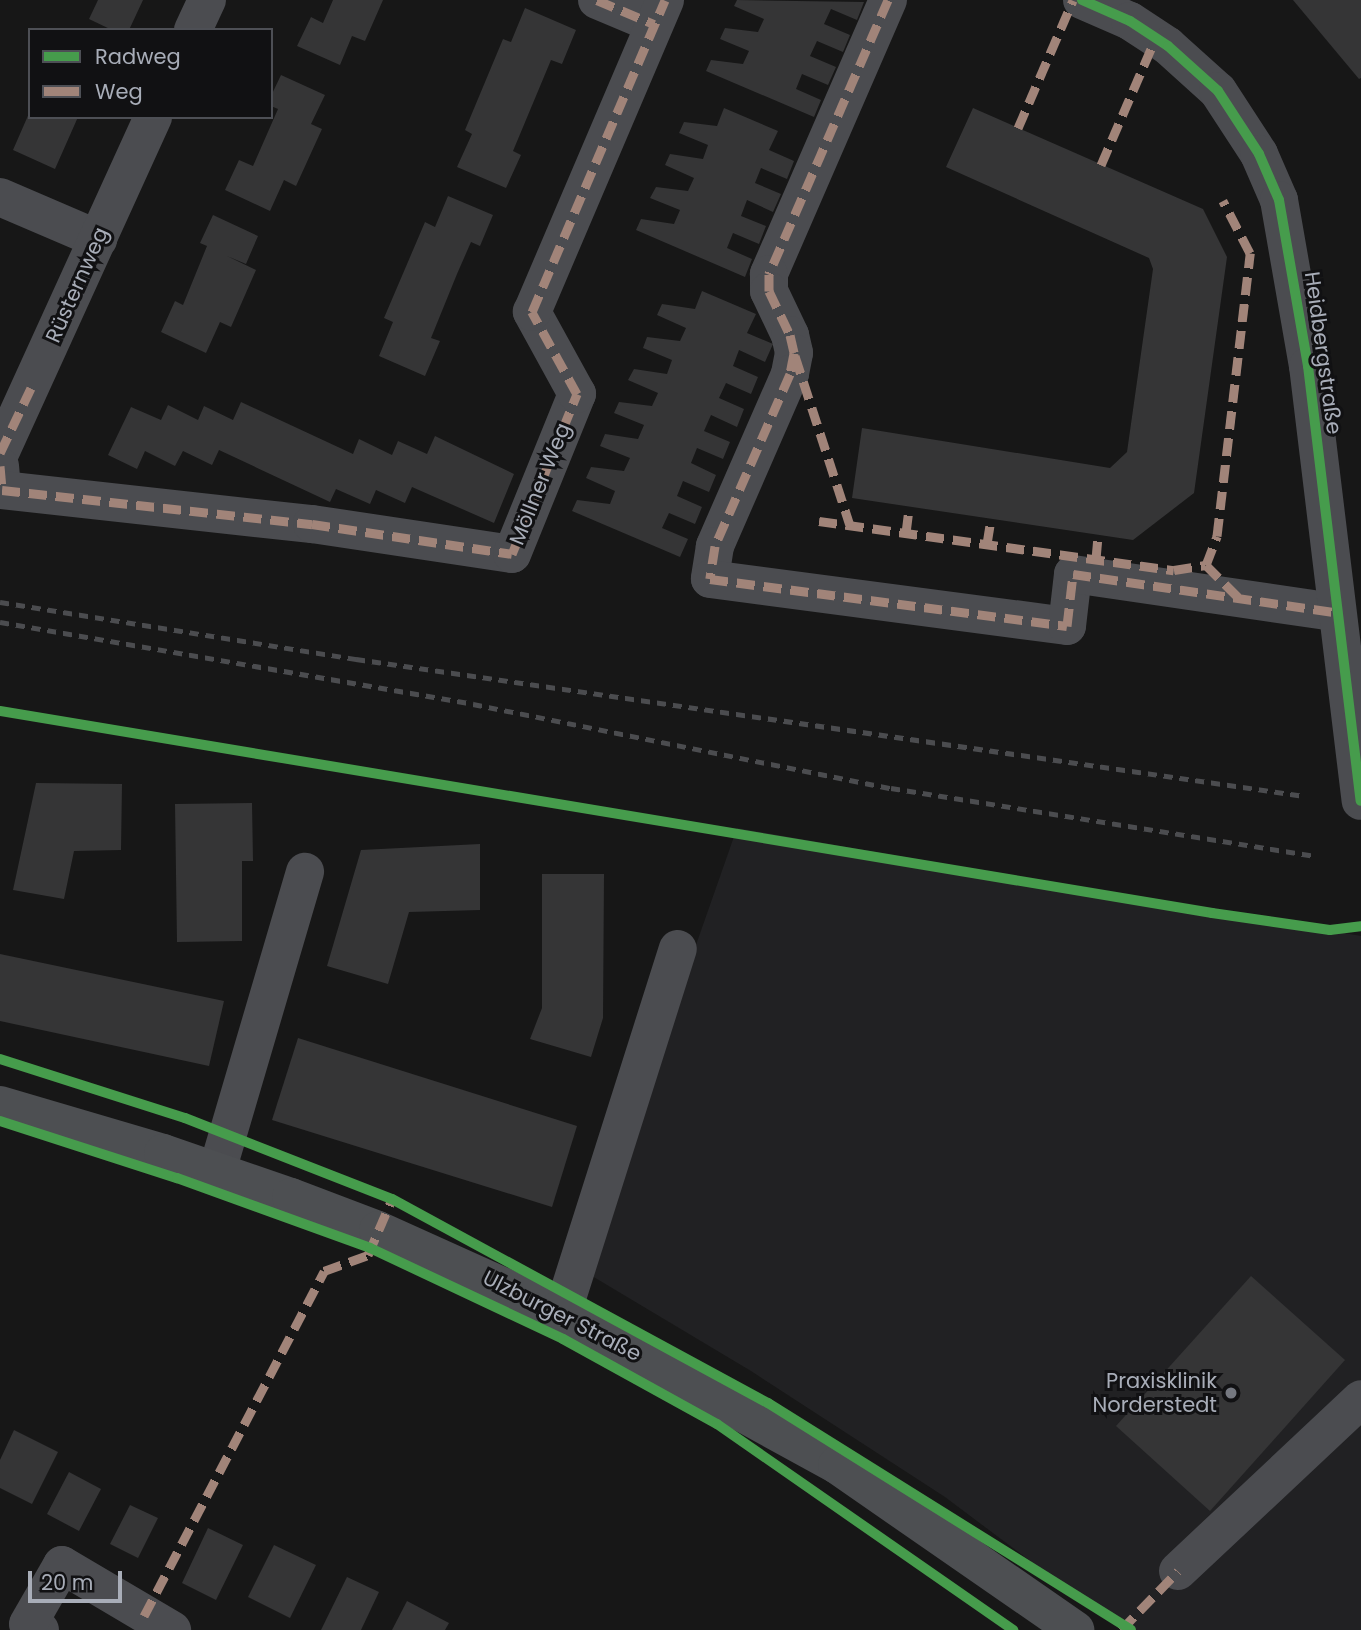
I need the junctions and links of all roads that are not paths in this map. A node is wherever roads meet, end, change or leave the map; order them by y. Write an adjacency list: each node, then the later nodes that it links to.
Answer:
1 (207, 0): 6 (street)
2 (597, 0): 5 (street)
3 (888, 0): 12 (street)
4 (1082, 0): 12 (street, Heidbergstraße)
5 (660, 12): 11 (street, Möllner Weg)
6 (194, 28)
7 (152, 119): 9 (street, Rüsternweg)
8 (0, 197): 9 (street)
9 (98, 239): 10 (street, Rüsternweg)
10 (0, 453)
11 (0, 466)
12 (1343, 601): 13 (street, Heidbergstraße)
13 (1352, 670): 14 (street, Heidbergstraße)
14 (1357, 742): 15 (street, Heidbergstraße)
15 (1361, 801)
16 (305, 872): 19 (street)
17 (678, 949): 20 (street)
18 (0, 1105): 19 (main road, Ulzburger Straße)
19 (217, 1171): 20 (main road, Ulzburger Straße)
20 (556, 1311): 25 (main road, Ulzburger Straße)
21 (1361, 1399): 22 (street)
22 (1178, 1572)
23 (23, 1622): 24 (street)
24 (151, 1625)
25 (1075, 1630)

